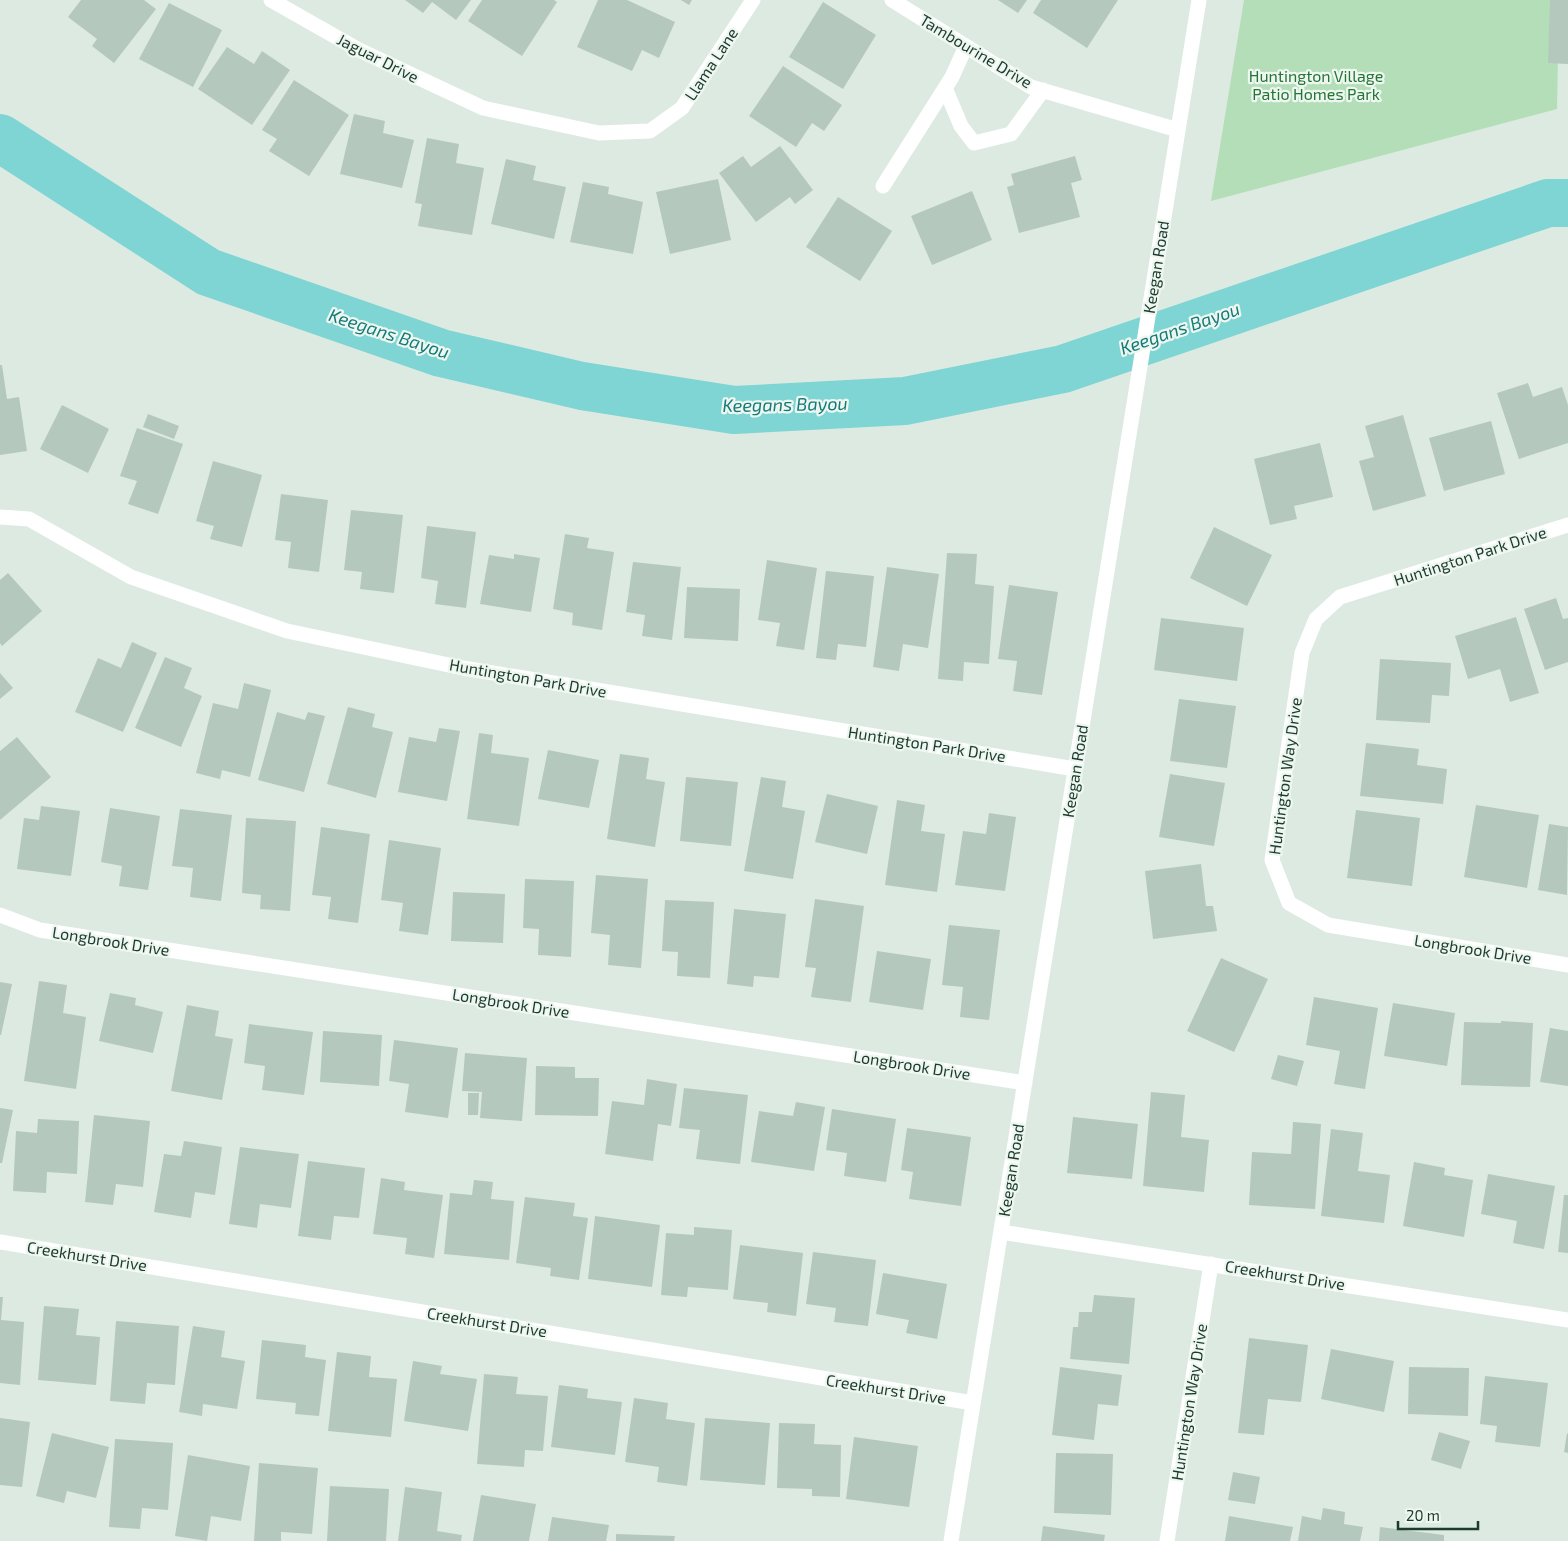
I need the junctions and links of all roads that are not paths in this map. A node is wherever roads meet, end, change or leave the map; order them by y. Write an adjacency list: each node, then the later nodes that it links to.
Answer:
1 (271, 0): 8 (street, Jaguar Drive)
2 (753, 0): 8 (street, Llama Lane)
3 (892, 0): 5 (street, Tambourine Drive)
4 (1199, 0): 9 (street, Keegan Road)
5 (966, 46): 6 (street); 7 (street, Tambourine Drive)
6 (945, 88): 7 (street); 10 (street)
7 (1043, 90): 9 (street, Tambourine Drive)
8 (488, 109)
9 (1178, 130): 14 (street, Keegan Road)
10 (883, 186)
11 (1, 517): 14 (street, Huntington Park Drive)
12 (1568, 525): 13 (street, Huntington Park Drive)
13 (1373, 587): 16 (street, Huntington Way Drive)
14 (1076, 769): 18 (street, Keegan Road)
15 (0, 915): 18 (street, Longbrook Drive)
16 (1378, 934): 17 (street, Longbrook Drive)
17 (1568, 964)
18 (1025, 1083): 19 (street, Keegan Road)
19 (1001, 1232): 21 (street, Creekhurst Drive); 23 (street, Keegan Road)
20 (0, 1242): 23 (street, Creekhurst Drive)
21 (1211, 1264): 22 (street, Creekhurst Drive); 25 (street, Huntington Way Drive)
22 (1568, 1320)
23 (973, 1403): 24 (street, Keegan Road)
24 (951, 1541)
25 (1167, 1541)

